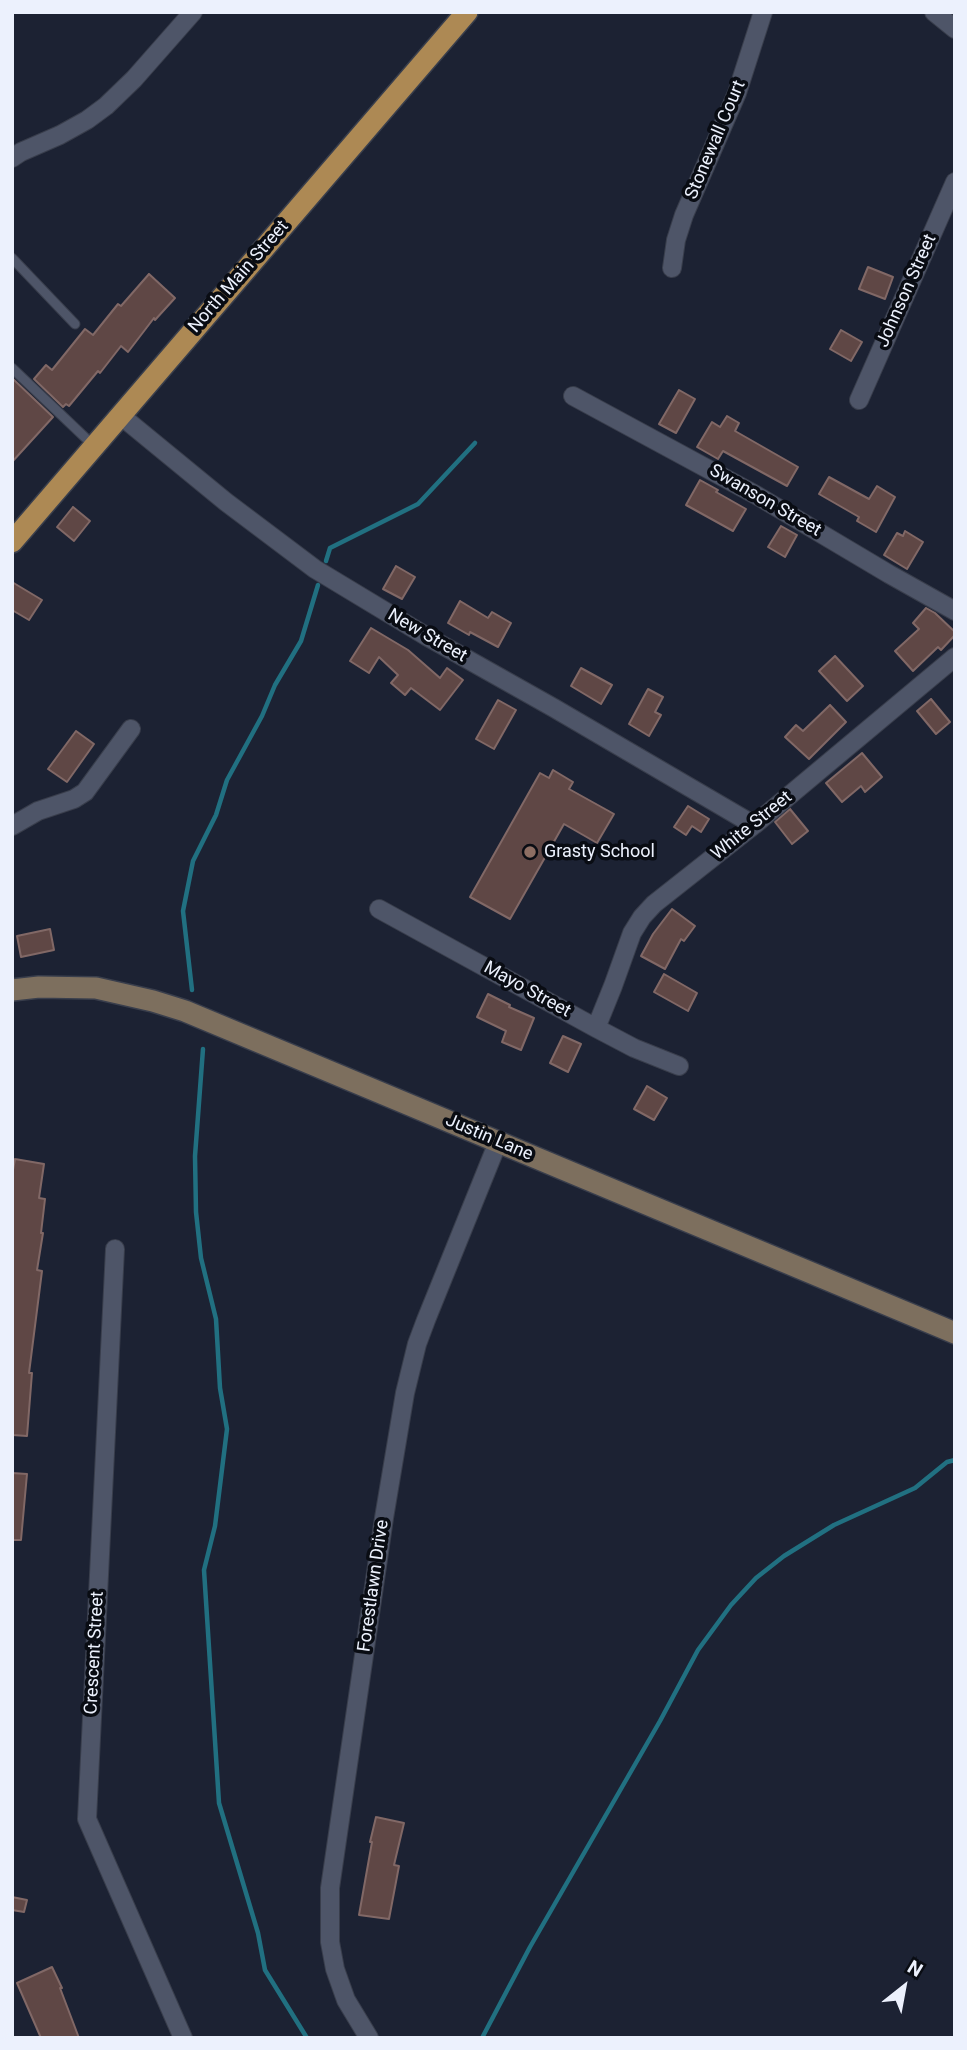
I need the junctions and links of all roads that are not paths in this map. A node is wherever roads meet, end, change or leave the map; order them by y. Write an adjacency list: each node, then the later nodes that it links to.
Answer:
1 (194, 12): 6 (street)
2 (467, 12): 14 (main road, North Main Street)
3 (764, 12): 9 (street, Stonewall Court)
4 (934, 12): 5 (street)
5 (952, 22)
6 (12, 158)
7 (955, 182): 13 (street, Johnson Street)
8 (12, 258): 10 (lane)
9 (672, 268)
10 (75, 324)
11 (12, 368): 15 (lane)
12 (573, 396): 17 (street, Swanson Street)
13 (859, 400)
14 (120, 415): 15 (main road, North Main Street); 20 (street, New Street)
15 (94, 446): 16 (main road, North Main Street)
16 (12, 542)
17 (955, 611)
18 (955, 657): 20 (street, White Street)
19 (131, 729): 21 (street)
20 (754, 825): 24 (street, White Street)
21 (12, 826)
22 (379, 909): 24 (street, Mayo Street)
23 (12, 990): 26 (main road, Justin Lane)
24 (596, 1028): 25 (street, Mayo Street)
25 (679, 1066)
26 (498, 1142): 28 (main road, Justin Lane); 30 (street, Forestlawn Drive)
27 (115, 1249): 29 (street, Crescent Street)
28 (955, 1333)
29 (183, 2038)
30 (369, 2038)

